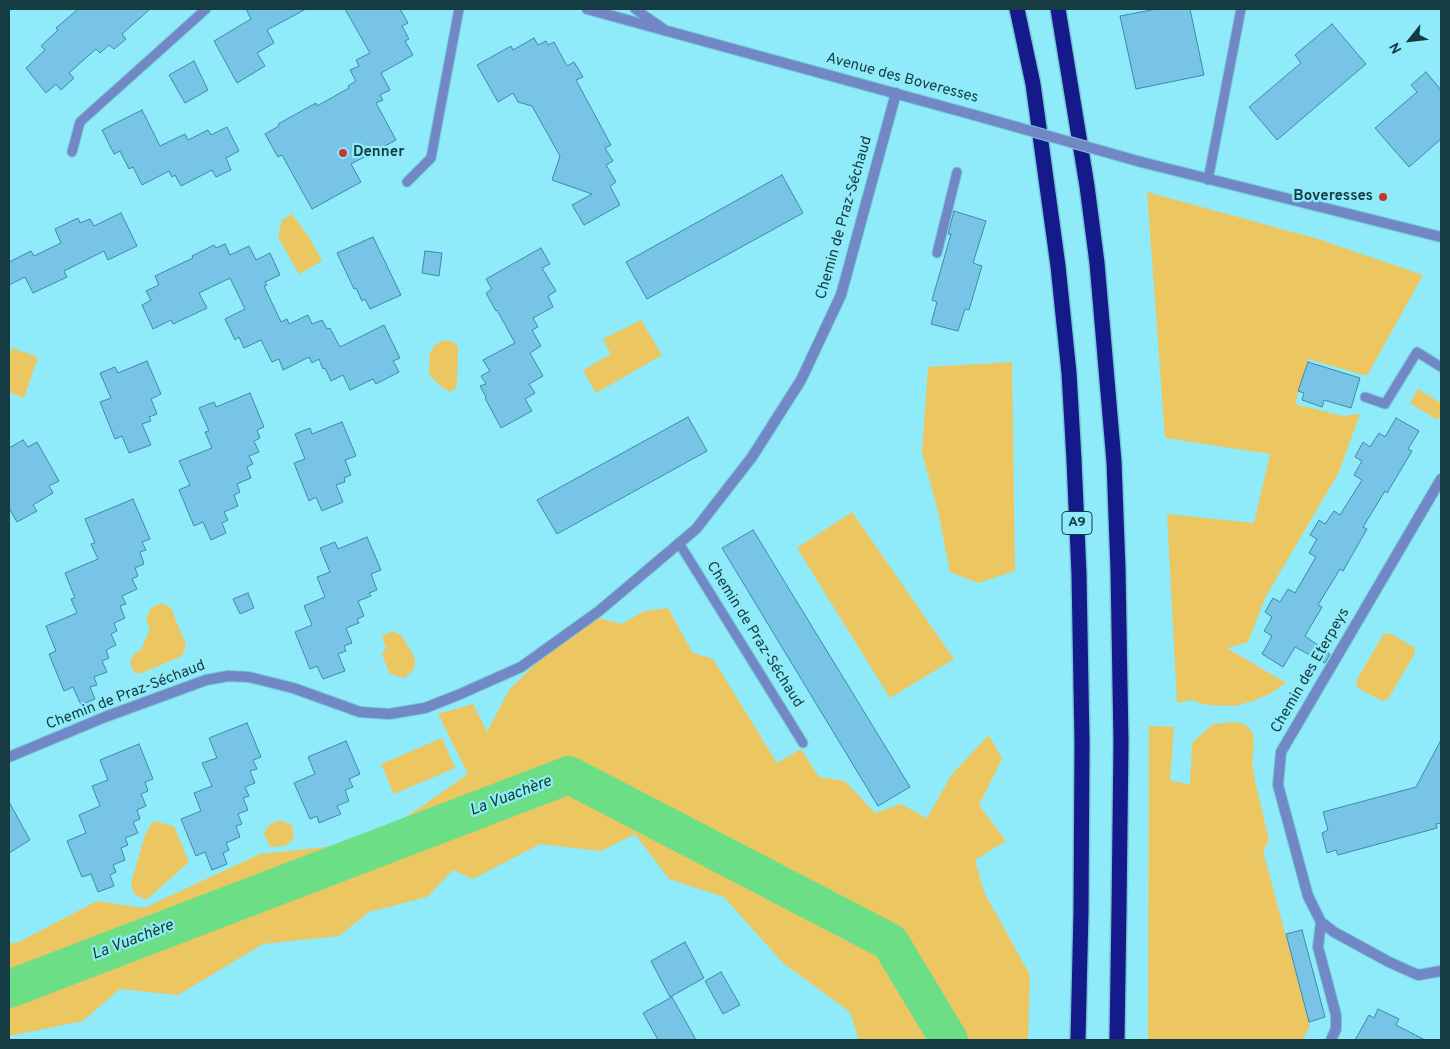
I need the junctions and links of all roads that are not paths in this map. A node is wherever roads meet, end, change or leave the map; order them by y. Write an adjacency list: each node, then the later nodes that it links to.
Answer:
1 (206, 9): 10 (lane)
2 (459, 9): 13 (lane)
3 (587, 9): 8 (street, Avenue des Boveresses)
4 (635, 9): 8 (lane)
5 (1018, 9): 24 (highway, A9)
6 (1058, 9): 25 (highway)
7 (1241, 9): 12 (lane)
8 (668, 32): 9 (street, Avenue des Boveresses)
9 (896, 93): 12 (street, Avenue des Boveresses, bridge); 19 (street, Chemin de Praz-Séchaud)
10 (72, 152)
11 (957, 172): 15 (lane)
12 (1208, 180): 14 (street, Avenue des Boveresses)
13 (407, 182)
14 (1441, 237)
15 (937, 253)
16 (1441, 367): 17 (lane)
17 (1365, 397)
18 (1441, 479): 22 (street, Chemin des Eterpeys)
19 (679, 543): 20 (lane, Chemin de Praz-Séchaud); 21 (street, Chemin de Praz-Séchaud)
20 (803, 744)
21 (9, 757)
22 (1321, 922): 23 (street, Chemin des Eterpeys); 26 (street)
23 (1441, 971)
24 (1078, 1040)
25 (1116, 1040)
26 (1331, 1040)

